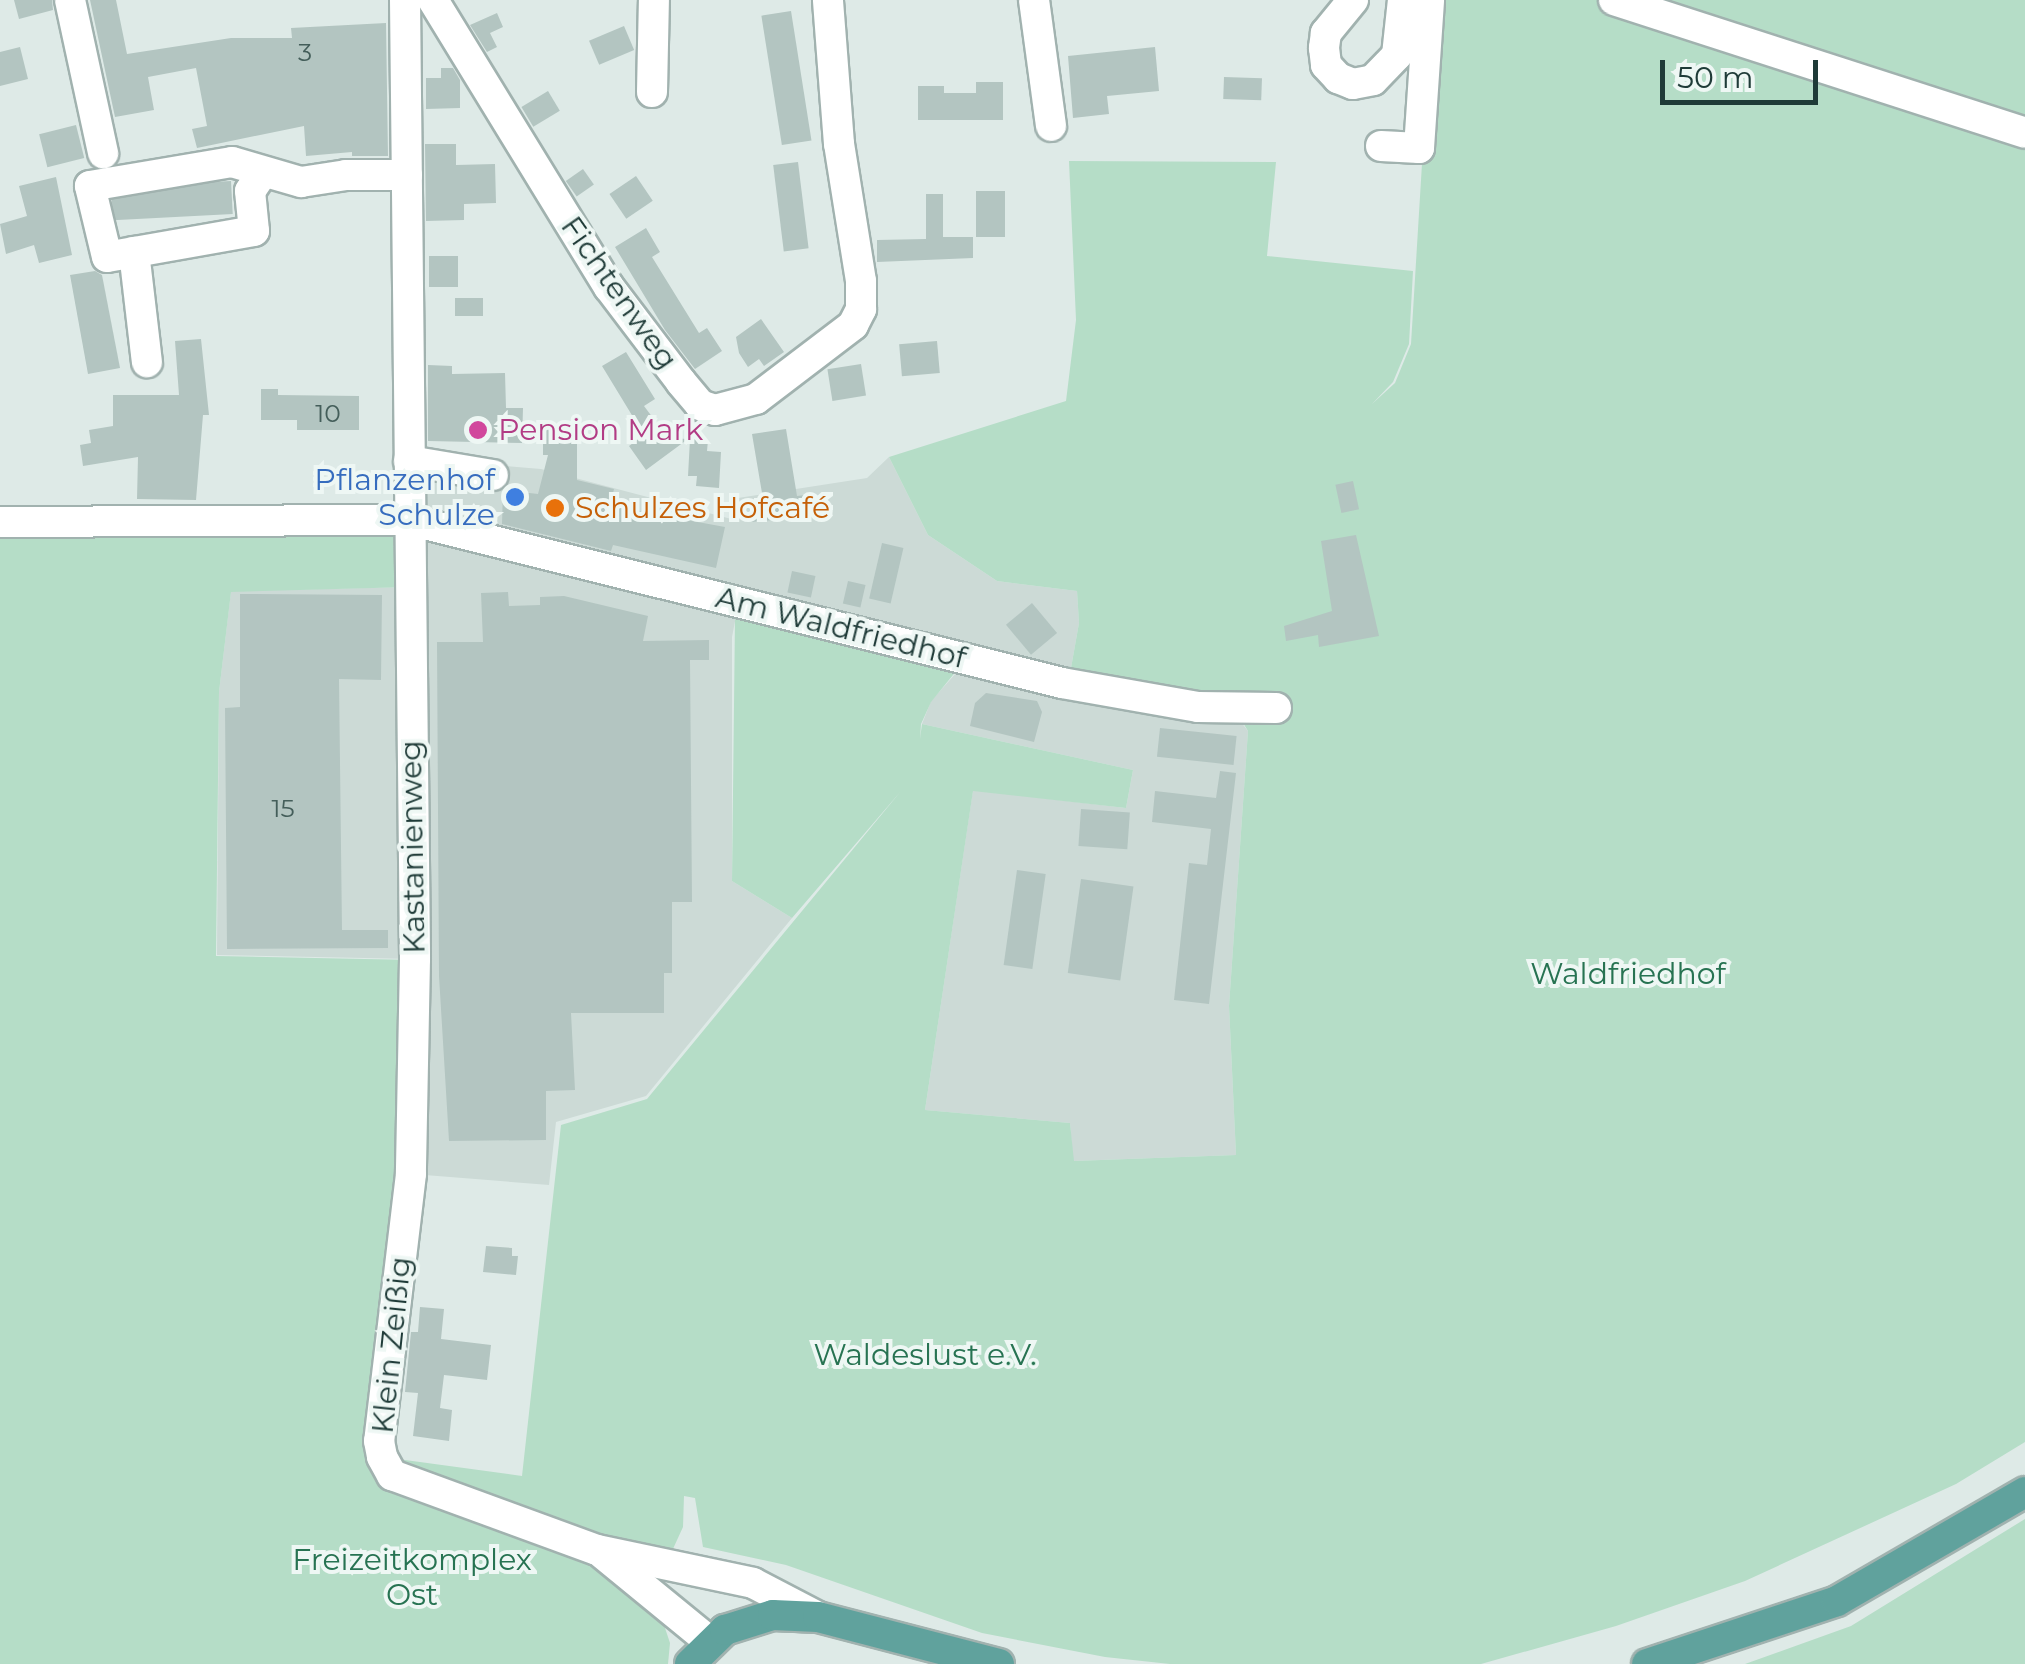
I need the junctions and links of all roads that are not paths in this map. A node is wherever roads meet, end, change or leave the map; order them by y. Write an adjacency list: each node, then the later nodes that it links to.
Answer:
1 (70, 0): 15 (street)
2 (406, 0): 17 (street, Kastanienweg)
3 (433, 0): 5 (street, Fichtenweg)
4 (654, 0): 11 (street)
5 (828, 0)
6 (1034, 0): 12 (street)
7 (1354, 0): 8 (street)
8 (1402, 0)
9 (1429, 0): 14 (street)
10 (1614, 0): 13 (street)
11 (652, 92)
12 (1051, 126)
13 (2025, 133)
14 (1381, 146)
15 (103, 153)
16 (263, 172): 17 (street); 18 (street); 18 (street)
17 (407, 175): 20 (street, Kastanienweg)
18 (134, 252): 19 (street)
19 (148, 362)
20 (409, 461): 21 (street); 22 (street, Kastanienweg)
21 (492, 475)
22 (410, 520): 23 (street); 24 (street, Am Waldfriedhof); 25 (street, Kastanienweg)
23 (0, 522)
24 (1276, 708)
25 (411, 1174): 27 (street, Klein Zeißig)
26 (2025, 1492): 31 (main road)
27 (598, 1550): 28 (street, Klein Zeißig); 29 (street, Klein Zeißig)
28 (818, 1617): 29 (main road); 30 (main road)
29 (700, 1652)
30 (999, 1664)
31 (1647, 1664)

